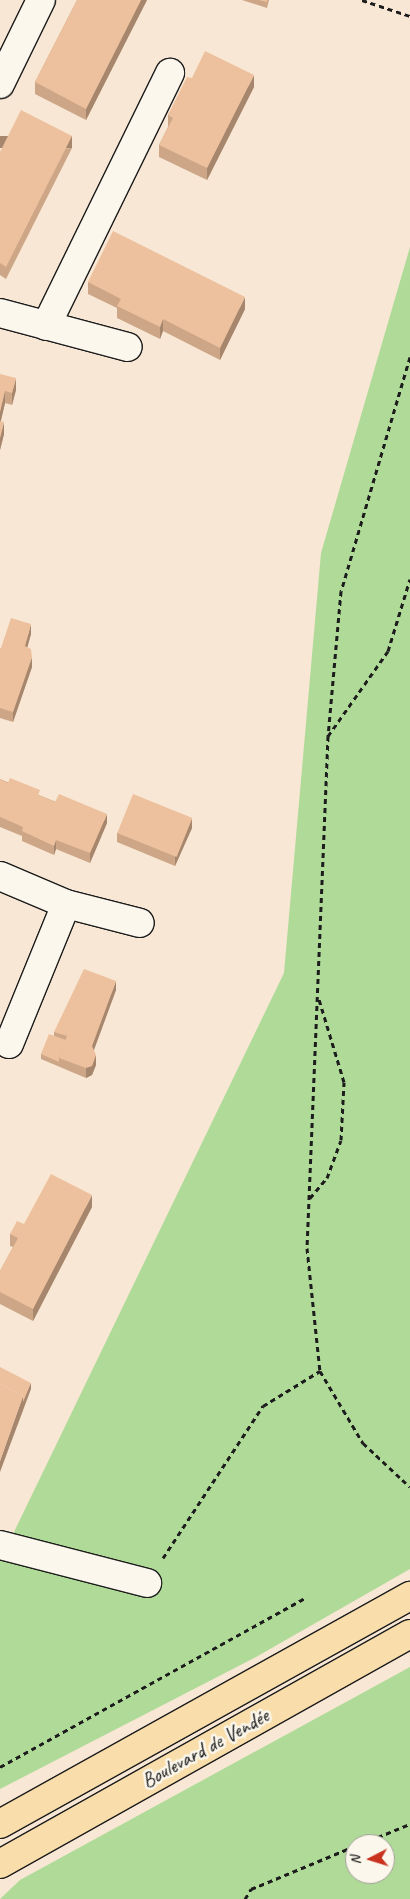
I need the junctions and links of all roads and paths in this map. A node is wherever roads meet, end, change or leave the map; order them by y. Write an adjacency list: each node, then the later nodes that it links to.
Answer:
1 (41, 0): 5 (street)
2 (362, 0): 3 (path)
3 (410, 16)
4 (170, 73): 7 (street)
5 (0, 84)
6 (0, 314): 7 (street)
7 (46, 326): 8 (street)
8 (128, 347)
9 (410, 357): 11 (path)
10 (410, 579): 11 (path)
11 (328, 736): 15 (path)
12 (0, 876): 13 (street)
13 (66, 904): 14 (street); 16 (street)
14 (140, 923)
15 (318, 996): 17 (path); 17 (path)
16 (9, 1044)
17 (310, 1198): 18 (path)
18 (320, 1371): 19 (path); 21 (path)
19 (410, 1487)
20 (0, 1546): 21 (street)
21 (147, 1583)
22 (410, 1596): 26 (highway, Boulevard de Vendée)
23 (307, 1598): 25 (path)
24 (403, 1638): 30 (highway, Boulevard de Vendée)
25 (0, 1767)
26 (0, 1824)
27 (410, 1824): 28 (path)
28 (386, 1834)
29 (345, 1850): 31 (path)
30 (0, 1864)
31 (245, 1899)

